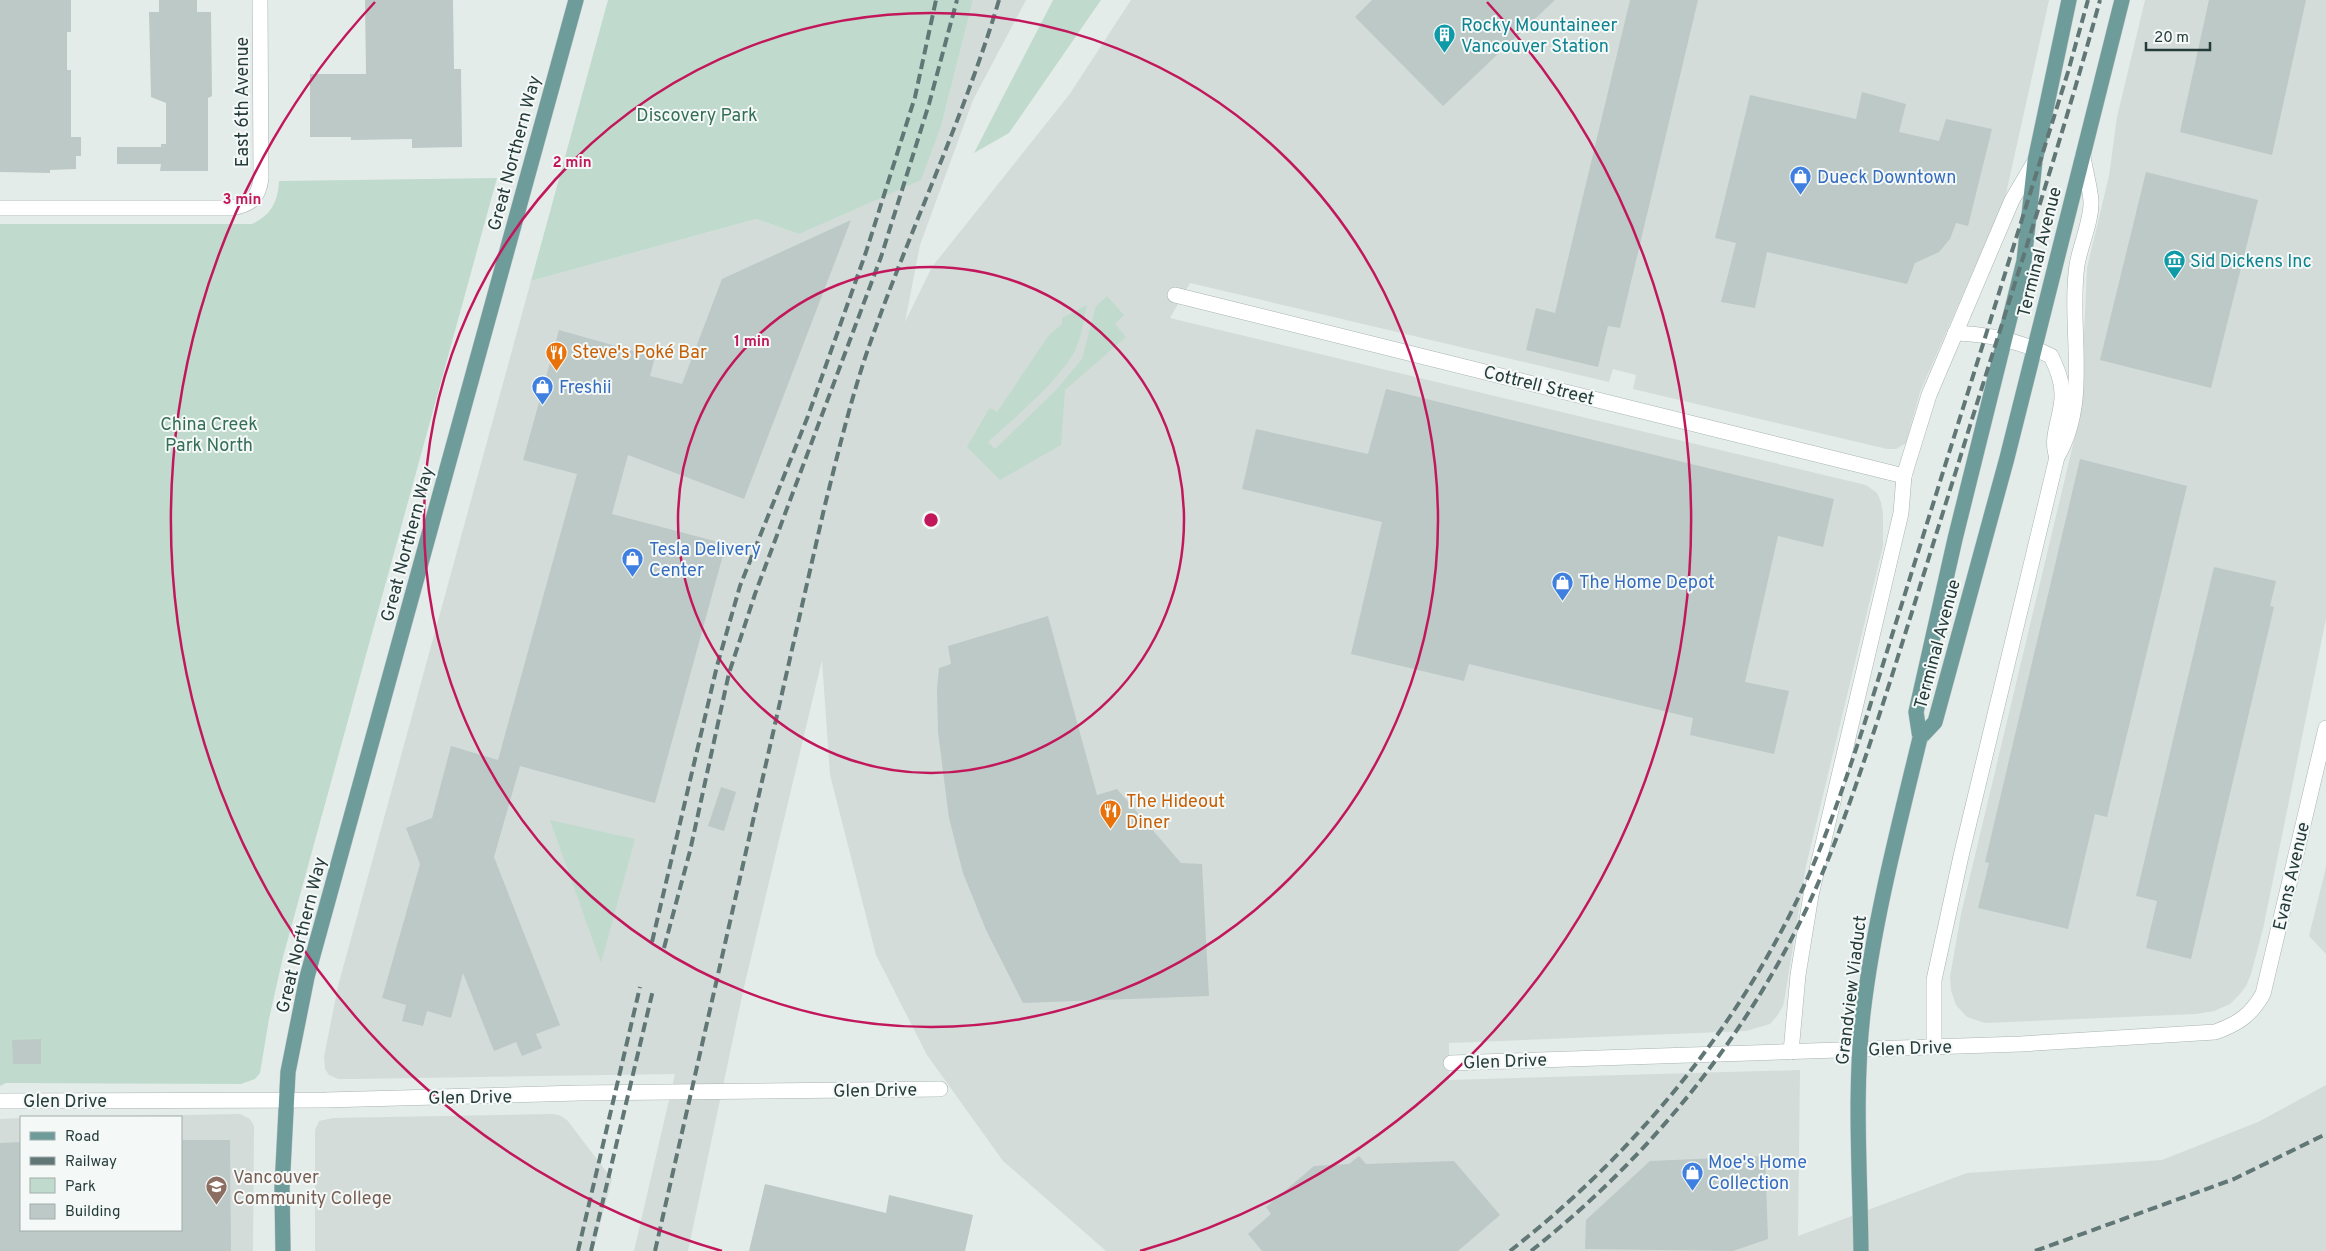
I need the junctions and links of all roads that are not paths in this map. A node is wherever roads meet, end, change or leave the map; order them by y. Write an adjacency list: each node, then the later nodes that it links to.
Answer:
1 (260, 0): 7 (street, East 6th Avenue)
2 (576, 0): 21 (main road, Great Northern Way)
3 (2069, 0): 6 (main road, Terminal Avenue)
4 (2122, 0): 5 (main road, Terminal Avenue)
5 (2082, 156): 11 (main road, Terminal Avenue); 12 (street, Terminal Avenue)
6 (2035, 161): 9 (street, Terminal Avenue); 10 (main road, Terminal Avenue)
7 (0, 208)
8 (1175, 295): 13 (street, Cottrell Street)
9 (1955, 333): 10 (street); 13 (street, Terminal Avenue)
10 (2005, 338): 11 (street); 15 (main road, Terminal Avenue)
11 (2034, 347): 12 (street); 15 (main road, Terminal Avenue)
12 (2057, 456): 17 (street, Terminal Avenue)
13 (1904, 476): 18 (street, Terminal Avenue)
14 (2326, 728): 16 (street, Evans Avenue)
15 (1920, 738): 24 (main road, Grandview Viaduct, bridge)
16 (2245, 1018): 17 (street, Glen Drive)
17 (1934, 1047): 18 (street, Glen Drive)
18 (1790, 1052): 19 (street, Glen Drive)
19 (1451, 1063)
20 (940, 1089): 21 (street, Glen Drive)
21 (286, 1100): 22 (street, Glen Drive); 23 (main road)
22 (0, 1101)
23 (282, 1251)
24 (1861, 1251)

